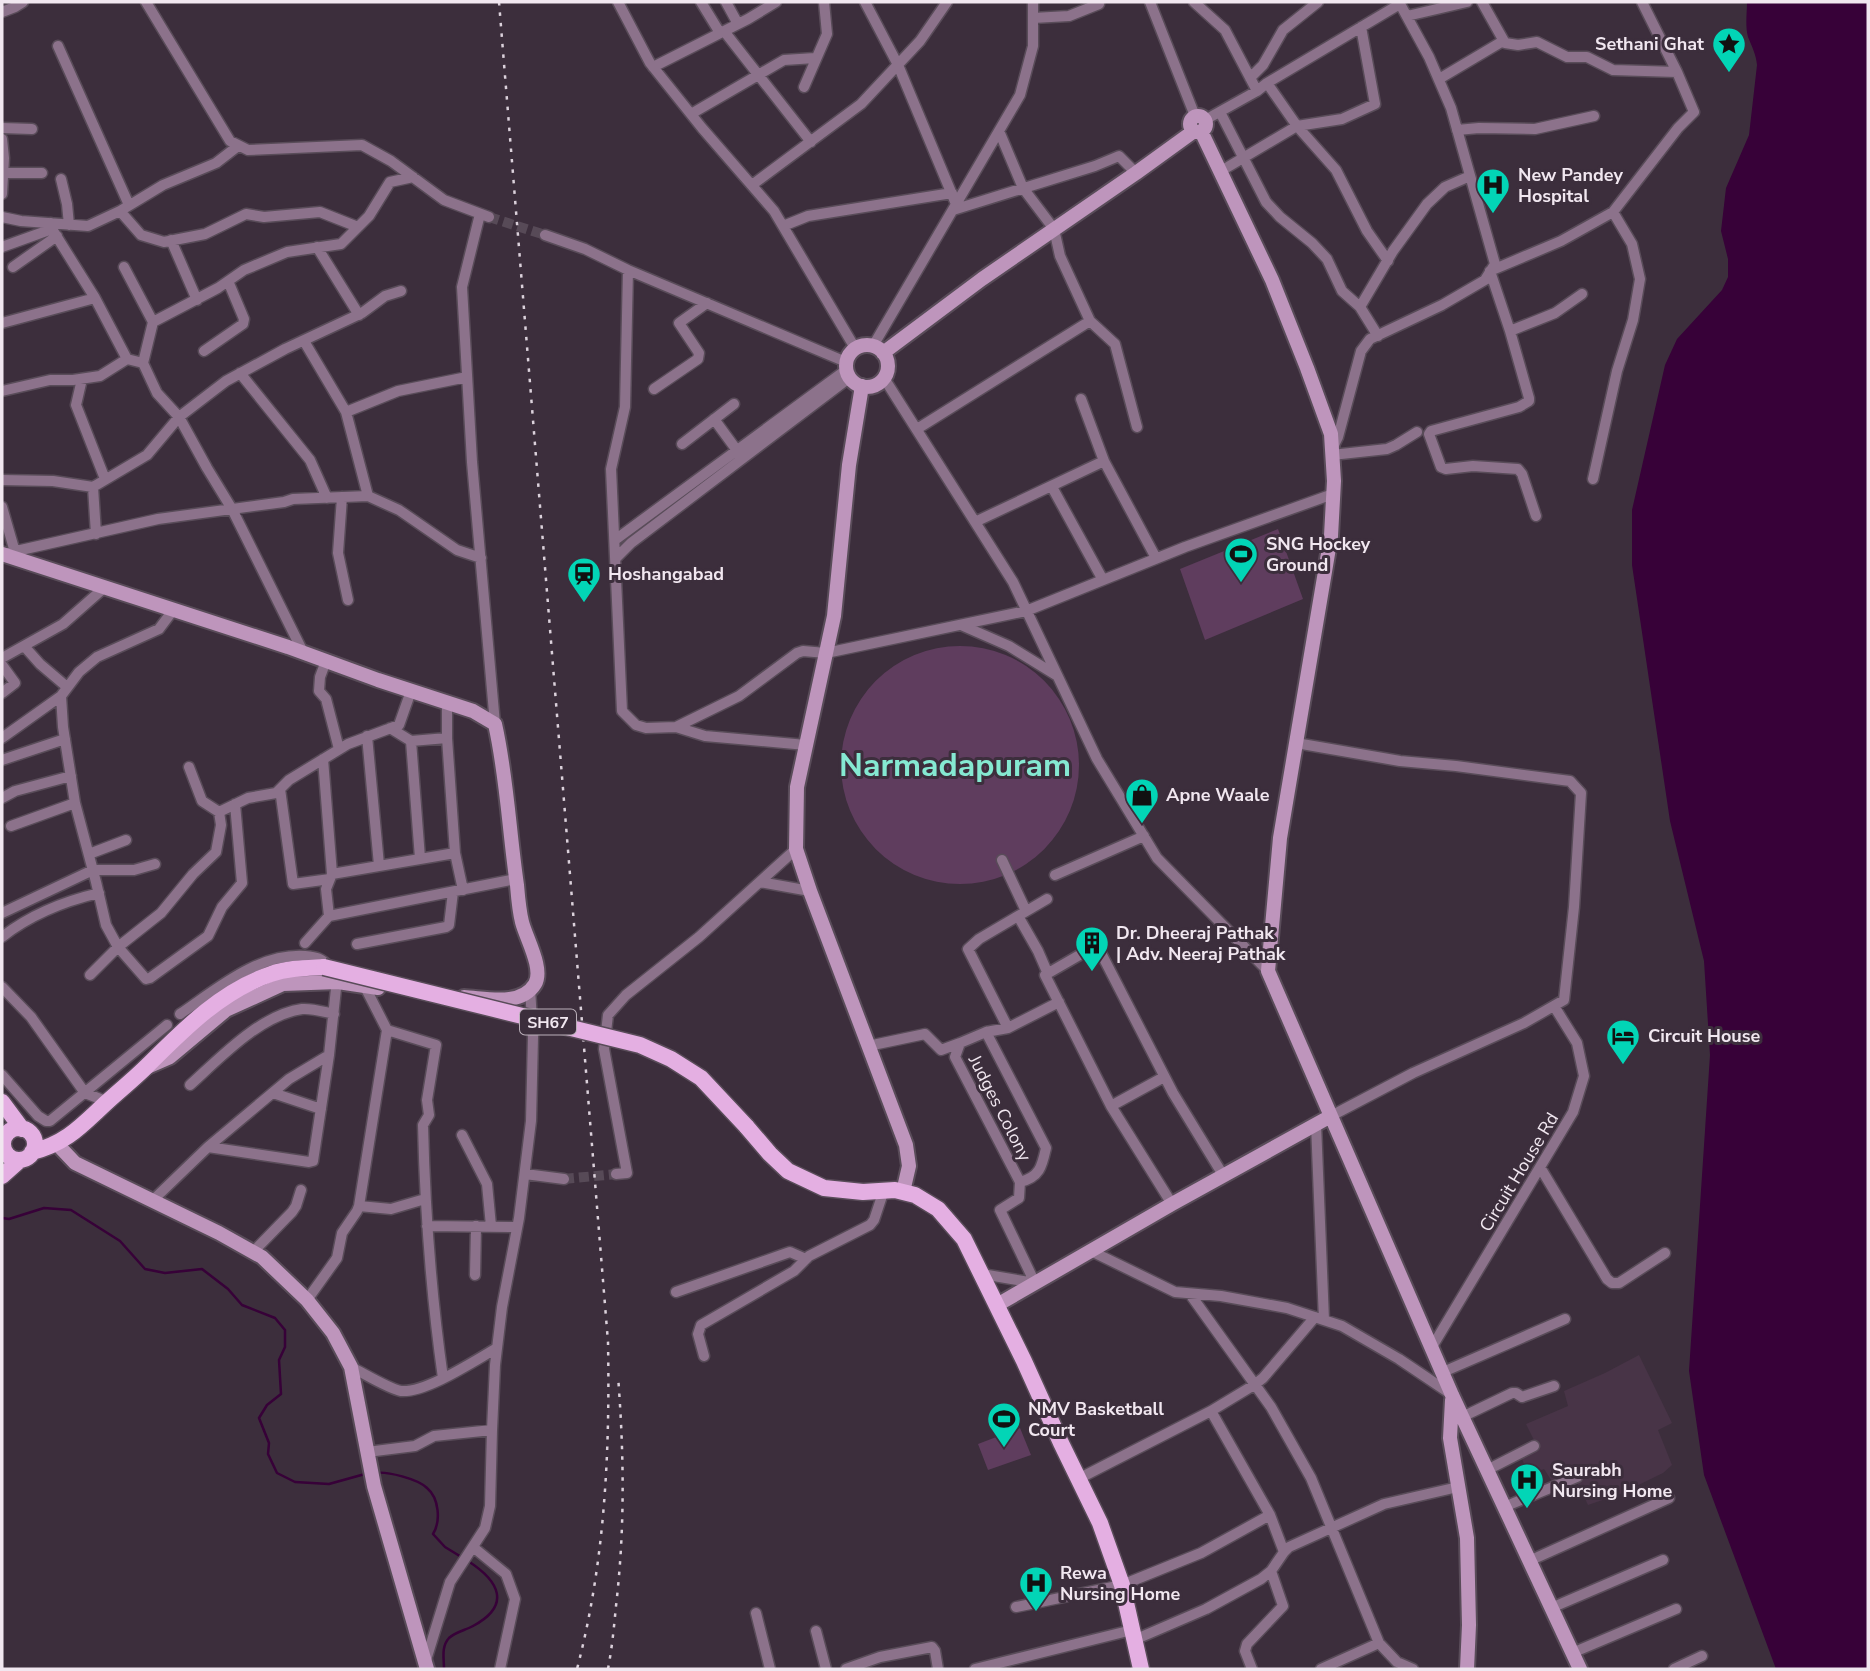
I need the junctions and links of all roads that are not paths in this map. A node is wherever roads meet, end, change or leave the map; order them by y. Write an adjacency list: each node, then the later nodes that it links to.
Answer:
1 (23, 2): 19 (street)
2 (146, 2): 48 (street)
3 (618, 2): 29 (street)
4 (701, 2): 24 (street)
5 (726, 2): 22 (street)
6 (776, 2): 22 (street)
7 (824, 2): 27 (street)
8 (866, 2): 28 (street)
9 (947, 2): 28 (street)
10 (1033, 2): 21 (street)
11 (1150, 2): 40 (street)
12 (1194, 2): 32 (street)
13 (1318, 2): 32 (street)
14 (1467, 2): 20 (street)
15 (1482, 2): 25 (street)
16 (1642, 2): 30 (street)
17 (1400, 3): 20 (street); 23 (street)
18 (1099, 5): 21 (street)
19 (2, 12)
20 (1407, 16): 33 (street)
21 (1033, 18): 45 (street)
22 (738, 24): 24 (street)
23 (1361, 27): 34 (street); 41 (street)
24 (722, 32): 29 (street); 31 (street)
25 (1503, 41): 30 (street); 33 (street)
26 (58, 46): 62 (street)
27 (816, 58): 31 (street); 35 (street)
28 (898, 65): 47 (street); 59 (street)
29 (653, 67): 38 (street)
30 (1677, 72): 63 (street)
31 (758, 74): 38 (street); 47 (street)
32 (1250, 78): 36 (street)
33 (1439, 79): 44 (street)
34 (1267, 83): 36 (street); 41 (street)
35 (804, 87)
36 (1257, 91): 37 (street)
37 (1220, 112): 40 (street); 49 (street)
38 (691, 114): 57 (street)
39 (1594, 116): 44 (street)
40 (1199, 124): 50 (street); 53 (street)
41 (1297, 126): 49 (street); 74 (street)
42 (2, 128): 43 (street)
43 (32, 128)
44 (1457, 130): 54 (street)
45 (999, 131): 58 (street); 61 (street)
46 (2, 139): 51 (street)
47 (811, 142): 57 (street)
48 (238, 146): 55 (street); 62 (street)
49 (1244, 158): 50 (street); 85 (street)
50 (1221, 172): 115 (street)
51 (2, 173): 52 (street); 60 (street)
52 (42, 173)
53 (1136, 173): 58 (street); 69 (street)
54 (1470, 176): 74 (street); 78 (street)
55 (413, 177): 67 (street); 100 (street)
56 (61, 179): 65 (street)
57 (752, 186): 66 (street)
58 (1023, 188): 61 (street); 69 (street)
59 (952, 193): 61 (street); 66 (street)
60 (2, 194)
61 (954, 207): 94 (street)
62 (125, 208): 65 (street); 71 (street)
63 (1613, 212): 78 (street); 118 (street)
64 (2, 218): 68 (street)
65 (69, 225): 68 (street)
66 (783, 226): 93 (street)
67 (358, 227): 71 (street); 73 (street)
68 (53, 229): 72 (street); 75 (street); 82 (street)
69 (1054, 229): 87 (street); 94 (street)
70 (545, 235): 77 (street)
71 (171, 240): 83 (street)
72 (2, 247)
73 (317, 247): 79 (street); 86 (street)
74 (1388, 261): 85 (street)
75 (13, 267)
76 (124, 267): 88 (street)
77 (628, 270): 84 (street); 132 (street)
78 (1490, 271): 90 (street); 91 (street)
79 (228, 281): 83 (street); 95 (street)
80 (401, 291): 86 (street)
81 (1583, 294): 90 (street)
82 (95, 298): 89 (street); 96 (street)
83 (197, 300): 88 (street)
84 (707, 303): 98 (street); 104 (street)
85 (1360, 307): 91 (street)
86 (359, 315): 92 (street)
87 (1090, 321): 111 (street); 112 (street)
88 (153, 322): 97 (street)
89 (2, 323)
90 (1510, 331): 129 (street)
91 (1378, 336): 115 (street)
92 (304, 341): 99 (street); 108 (street)
93 (855, 348): 94 (street); 98 (street)
94 (878, 349): 101 (street)
95 (204, 351)
96 (127, 359): 97 (street); 102 (street)
97 (143, 363): 109 (street)
98 (847, 370): 103 (street); 116 (street)
99 (240, 373): 109 (street); 126 (street)
100 (467, 377): 108 (street); 134 (street)
101 (884, 378): 103 (street); 112 (street)
102 (82, 379): 105 (street); 120 (street)
103 (862, 386): 145 (street)
104 (654, 389)
105 (2, 391)
106 (1082, 399): 117 (street)
107 (734, 404): 110 (street)
108 (346, 412): 124 (street)
109 (179, 417): 120 (street); 128 (street)
110 (714, 419): 114 (street); 116 (street)
111 (1137, 427)
112 (917, 429): 130 (street)
113 (1417, 432): 115 (street)
114 (682, 443)
115 (1332, 451): 123 (street)
116 (740, 454): 132 (street); 135 (street)
117 (1104, 461): 122 (street); 136 (street)
118 (1593, 479)
119 (2, 480): 121 (street)
120 (105, 480): 121 (street)
121 (93, 487): 131 (street)
122 (1052, 487): 130 (street); 137 (street)
123 (1333, 494): 136 (street); 162 (street)
124 (368, 496): 125 (street); 134 (street)
125 (342, 497): 126 (street); 139 (street)
126 (327, 498): 128 (street)
127 (2, 508): 133 (street)
128 (232, 509): 131 (street); 144 (street)
129 (1536, 516)
130 (975, 522): 141 (street)
131 (96, 534): 133 (street)
132 (615, 540): 135 (street)
133 (6, 553): 138 (street)
134 (481, 558): 154 (street)
135 (616, 558): 155 (street)
136 (1156, 558): 137 (street)
137 (1103, 580): 141 (street)
138 (106, 587): 140 (street); 143 (street)
139 (348, 600)
140 (174, 609): 144 (street); 150 (street)
141 (1026, 611): 142 (street); 149 (street)
142 (961, 625): 145 (street); 149 (street)
143 (24, 646): 146 (street); 150 (street)
144 (303, 652): 147 (street)
145 (826, 653): 155 (street); 163 (street)
146 (2, 658)
147 (326, 661): 151 (street); 164 (street)
148 (2, 665): 152 (street)
149 (1057, 675): 175 (street)
150 (64, 691): 158 (street); 160 (street)
151 (411, 691): 153 (street); 156 (street)
152 (2, 693)
153 (447, 703): 154 (street); 159 (street)
154 (495, 724): 187 (street)
155 (676, 727): 163 (street)
156 (390, 728): 157 (street); 161 (street)
157 (367, 736): 164 (street); 183 (street)
158 (2, 738)
159 (447, 738): 161 (street); 178 (street)
160 (65, 739): 166 (street); 168 (street)
161 (411, 741): 180 (street)
162 (1296, 743): 200 (street); 208 (street)
163 (806, 745): 177 (street)
164 (339, 749): 165 (street)
165 (323, 759): 169 (street); 186 (street)
166 (2, 760)
167 (189, 767): 173 (street)
168 (71, 776): 170 (street); 171 (street)
169 (280, 789): 172 (street); 186 (street)
170 (2, 798)
171 (75, 803): 174 (street); 179 (street)
172 (235, 804): 173 (street); 199 (street)
173 (219, 812): 199 (street)
174 (11, 826)
175 (1144, 836): 185 (street); 200 (street)
176 (125, 840): 179 (street)
177 (796, 849): 188 (street); 190 (street)
178 (455, 853): 180 (street); 189 (street)
179 (89, 854): 184 (street)
180 (420, 858): 183 (street)
181 (1002, 860): 194 (street)
182 (155, 864): 184 (street)
183 (379, 865): 186 (street)
184 (93, 870): 191 (street); 193 (street)
185 (1055, 875)
186 (331, 876): 195 (street)
187 (516, 880): 189 (street); 206 (street)
188 (760, 881): 190 (street); 237 (street)
189 (458, 891): 195 (street); 198 (street)
190 (810, 891): 216 (street)
191 (99, 892): 196 (street); 199 (street)
192 (1047, 899): 194 (street)
193 (2, 913)
194 (1022, 914): 201 (street); 212 (street)
195 (329, 916): 197 (street)
196 (2, 937)
197 (305, 943)
198 (357, 944)
199 (118, 947): 202 (street)
200 (1268, 971): 228 (street)
201 (1048, 974): 207 (street); 220 (street)
202 (90, 975)
203 (338, 982): 204 (street); 209 (street); 210 (street); 218 (street)
204 (365, 985): 206 (street); 213 (street)
205 (2, 987): 222 (street)
206 (530, 988): 236 (street)
207 (1059, 1002): 212 (street); 226 (street)
208 (1554, 1006): 228 (street); 235 (street, Circuit House Rd)
209 (180, 1014)
210 (334, 1014): 217 (street); 221 (street)
211 (167, 1025): 222 (street)
212 (1008, 1028): 214 (street)
213 (387, 1030): 245 (street); 248 (street)
214 (986, 1032): 215 (street, Judges Colony); 241 (street, Judges Colony)
215 (960, 1043): 216 (street); 241 (street, Judges Colony)
216 (868, 1046): 244 (street)
217 (329, 1055): 223 (street); 227 (street)
218 (146, 1067): 225 (main road, SH67); 243 (main road, SH67, bridge)
219 (2, 1075): 222 (street)
220 (1164, 1077): 226 (street); 239 (street)
221 (190, 1085)
222 (85, 1093): 225 (street)
223 (273, 1093): 227 (street); 233 (street)
224 (2, 1102): 230 (main road)
225 (108, 1102): 232 (main road, SH67)
226 (1111, 1105): 247 (street)
227 (321, 1109): 233 (street)
228 (1331, 1116): 229 (street); 266 (street)
229 (1316, 1124): 239 (street); 264 (street)
230 (26, 1131): 232 (main road); 234 (main road); 234 (main road)
231 (462, 1135): 251 (street)
232 (63, 1141): 234 (main road, SH67); 246 (street)
233 (208, 1147): 246 (street)
234 (11, 1151): 238 (main road)
235 (1540, 1167): 255 (street); 266 (street, Circuit House Rd)
236 (525, 1174): 240 (street); 252 (street)
237 (616, 1174)
238 (2, 1175)
239 (1223, 1175): 247 (street)
240 (564, 1179)
241 (1020, 1182): 259 (street, Judges Colony)
242 (301, 1190): 254 (street)
243 (884, 1191): 244 (main road, SH67); 256 (street)
244 (903, 1192): 257 (main road, SH67)
245 (425, 1199): 248 (street); 249 (street)
246 (152, 1201): 254 (street)
247 (1172, 1204): 253 (street)
248 (359, 1206): 262 (street)
249 (427, 1226): 250 (street); 271 (street)
250 (476, 1226): 251 (street); 258 (street)
251 (491, 1226): 252 (street)
252 (517, 1227): 267 (street)
253 (1091, 1251): 259 (street); 261 (street)
254 (253, 1252): 262 (street)
255 (1665, 1253)
256 (806, 1259): 260 (street); 268 (street)
257 (982, 1274): 259 (street); 263 (main road, SH67)
258 (475, 1275)
259 (1035, 1283): 263 (street)
260 (676, 1293)
261 (1190, 1294): 264 (street); 272 (street)
262 (307, 1300): 269 (street)
263 (997, 1306): 282 (main road, SH67)
264 (1320, 1319): 272 (street); 274 (street)
265 (1566, 1319): 270 (street)
266 (1432, 1347): 270 (street)
267 (497, 1348): 271 (street); 277 (street)
268 (704, 1356)
269 (351, 1367): 271 (street); 279 (street)
270 (1443, 1372): 274 (street)
271 (443, 1378)
272 (1254, 1385): 275 (street); 287 (street)
273 (1554, 1386): 276 (street)
274 (1452, 1395): 276 (street); 283 (street)
275 (1211, 1411): 282 (street); 286 (street)
276 (1462, 1417): 280 (street)
277 (492, 1430): 279 (street); 288 (street)
278 (1534, 1446): 280 (street)
279 (368, 1456): 303 (street)
280 (1487, 1470): 285 (street)
281 (1577, 1477): 285 (street)
282 (1078, 1479): 293 (main road, SH67)
283 (1458, 1487): 287 (street); 315 (street)
284 (1669, 1498): 291 (street)
285 (1504, 1507): 291 (street)
286 (1270, 1515): 289 (street); 293 (street)
287 (1331, 1527): 289 (street); 300 (street)
288 (471, 1550): 303 (street); 305 (street)
289 (1284, 1552): 292 (street)
290 (1663, 1560): 295 (street)
291 (1529, 1561): 295 (street)
292 (1271, 1571): 299 (street); 312 (street)
293 (1122, 1585): 294 (street); 299 (main road, SH67)
294 (1016, 1607)
295 (1551, 1608): 301 (street)
296 (1676, 1609): 301 (street)
297 (756, 1613): 306 (street)
298 (816, 1631): 307 (street)
299 (1133, 1635): 310 (street); 311 (main road, SH67)
300 (1379, 1643): 304 (street); 314 (street)
301 (1572, 1653): 316 (street)
302 (1702, 1656): 317 (street)
303 (426, 1666)
304 (1339, 1666): 313 (street)
305 (500, 1669)
306 (770, 1669)
307 (826, 1669)
308 (846, 1669): 309 (street)
309 (938, 1669)
310 (975, 1669)
311 (1141, 1669)
312 (1252, 1669)
313 (1321, 1669)
314 (1413, 1669)
315 (1467, 1669)
316 (1580, 1669)
317 (1674, 1669)

